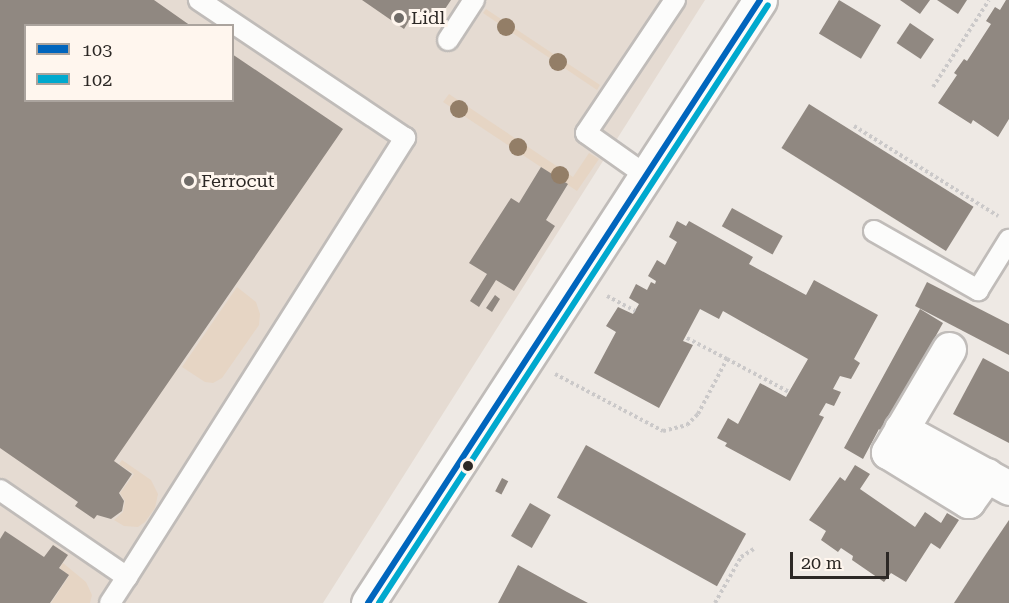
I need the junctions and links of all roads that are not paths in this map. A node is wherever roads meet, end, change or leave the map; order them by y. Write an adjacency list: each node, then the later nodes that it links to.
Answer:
1 (199, 0): 12 (lane)
2 (474, 0): 5 (lane)
3 (675, 0): 6 (lane)
4 (760, 0): 6 (main road)
5 (448, 40)
6 (644, 174): 14 (main road)
7 (874, 231): 8 (lane)
8 (1009, 240)
9 (949, 349): 10 (main road)
10 (998, 481)
11 (0, 490): 12 (lane)
12 (127, 577): 13 (lane)
13 (110, 603)
14 (368, 603)

